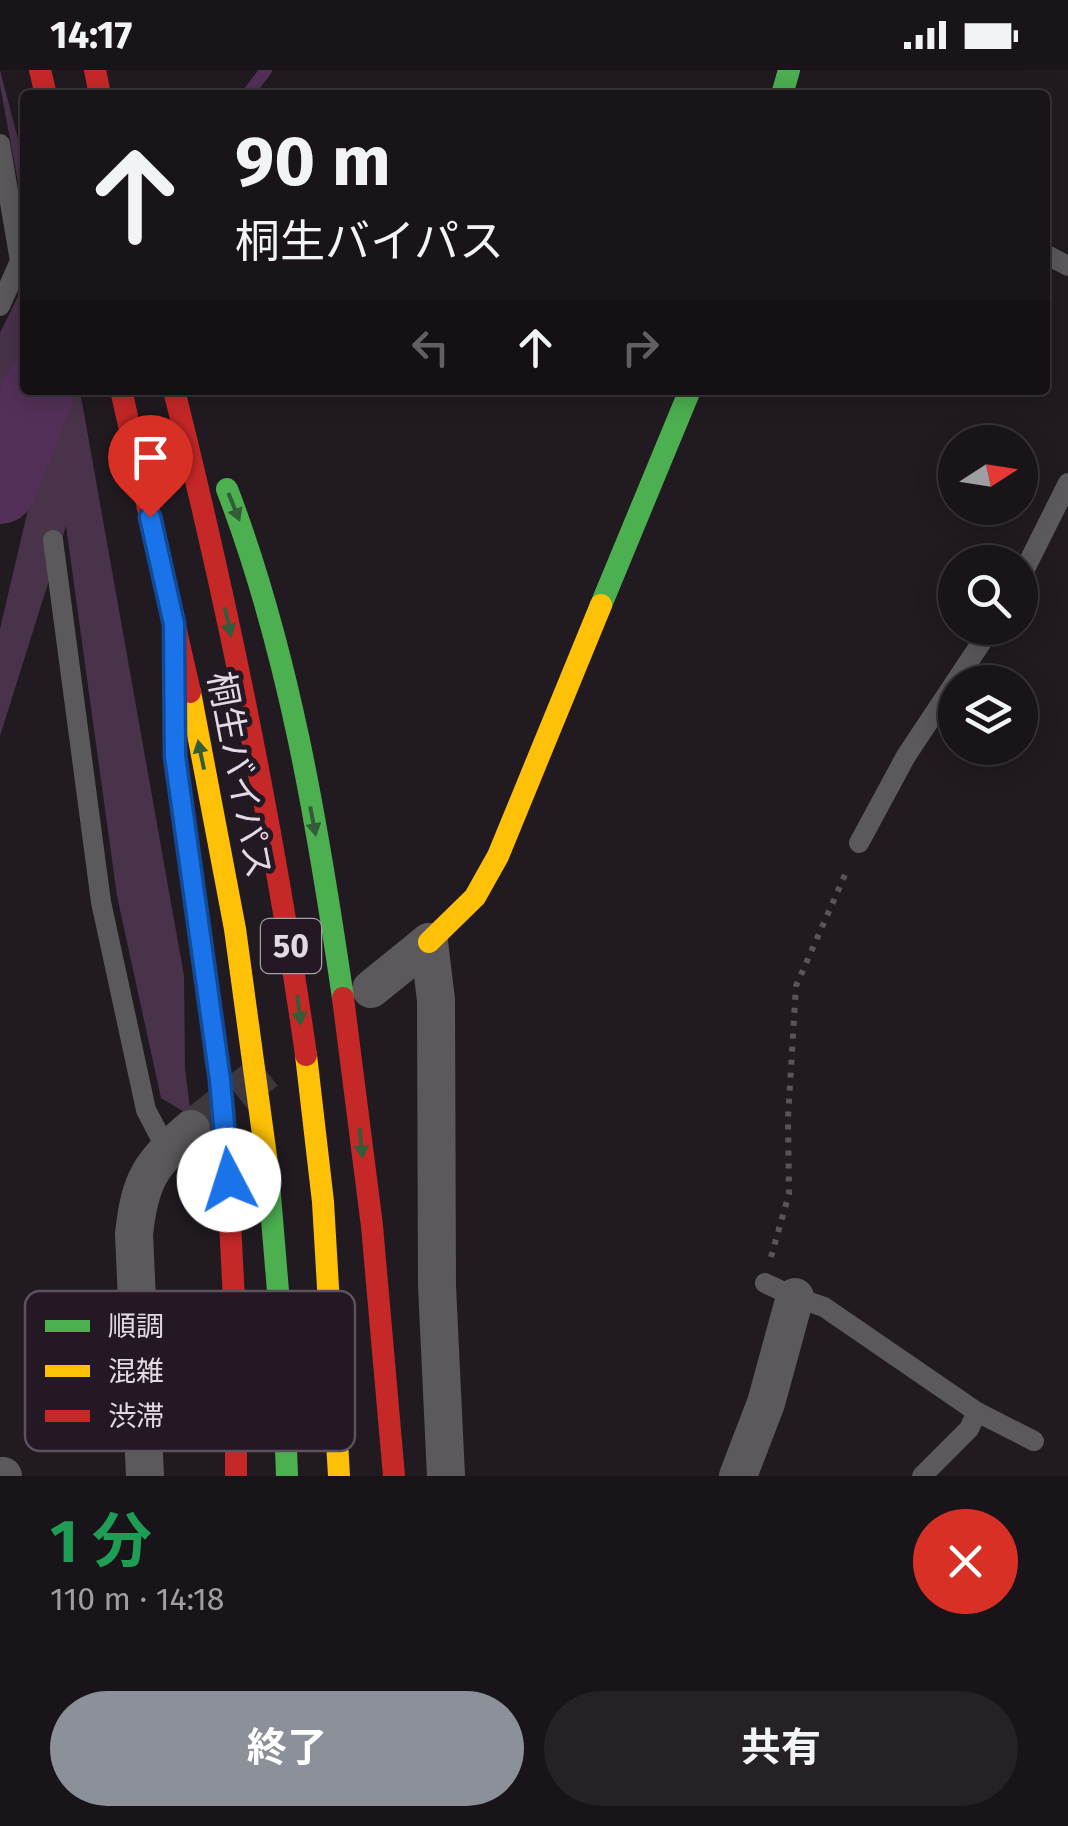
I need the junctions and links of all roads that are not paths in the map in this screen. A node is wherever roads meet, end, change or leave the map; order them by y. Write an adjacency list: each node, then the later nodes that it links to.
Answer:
1 (0, 144): 2 (lane)
2 (0, 306)
3 (121, 395): 10 (main road, 桐生バイパス / 50)
4 (175, 395): 6 (main road, 桐生バイパス / 50)
5 (688, 395): 14 (main road)
6 (183, 424): 21 (main road, 桐生バイパス / 50, one-way to 21); 30 (main road, one-way to 30)
7 (1068, 483): 9 (lane)
8 (53, 540): 16 (lane)
9 (1037, 545)
10 (174, 624): 12 (main road, 50); 20 (main road, 桐生バイパス / 50, one-way to 10)
11 (980, 645): 13 (lane)
12 (175, 737)
13 (860, 844)
14 (430, 942): 15 (street); 31 (street)
15 (371, 989)
16 (194, 1132): 18 (street); 19 (main road)
17 (780, 1290): 22 (lane); 32 (street)
18 (137, 1291)
19 (234, 1291)
20 (278, 1291)
21 (329, 1291)
22 (977, 1412): 23 (lane); 33 (lane)
23 (1034, 1441)
24 (144, 1451): 27 (street)
25 (287, 1451): 28 (main road, 桐生バイパス / 50, one-way to 25)
26 (338, 1451): 29 (main road, 桐生バイパス / 50, one-way to 29)
27 (145, 1476)
28 (288, 1476)
29 (339, 1476)
30 (394, 1476)
31 (446, 1476)
32 (738, 1476)
33 (922, 1476)

